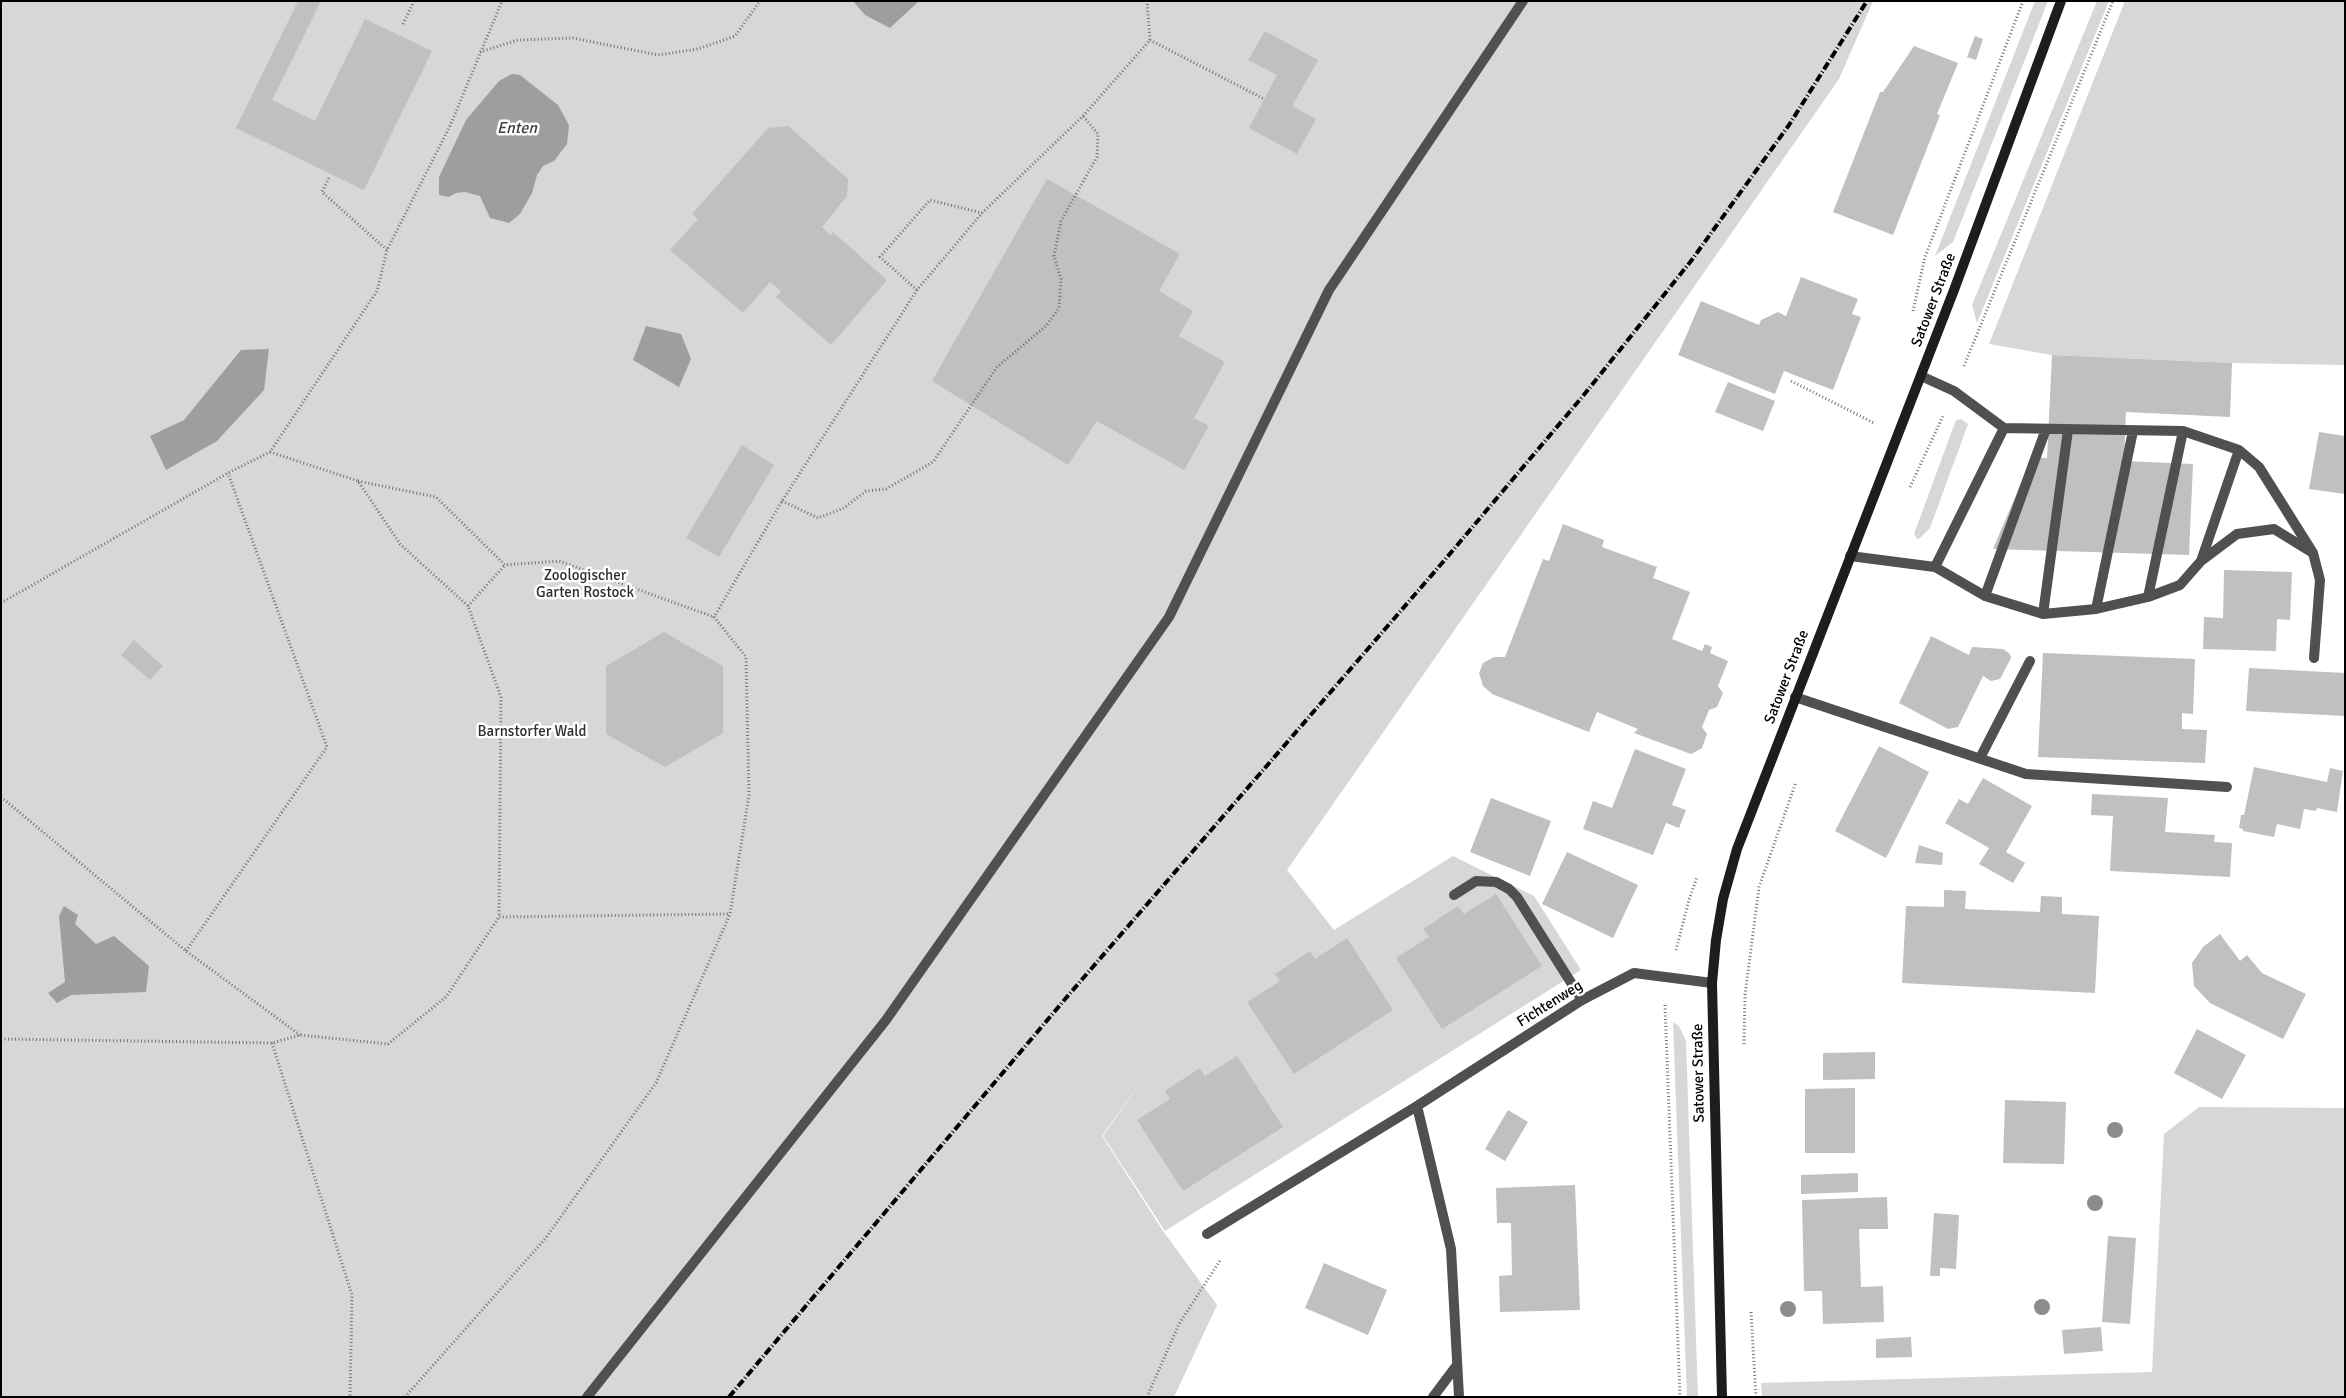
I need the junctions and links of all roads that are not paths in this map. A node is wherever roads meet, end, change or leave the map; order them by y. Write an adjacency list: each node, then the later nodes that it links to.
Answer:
1 (1523, 1): 29 (street)
2 (2061, 1): 3 (main road, Satower Straße)
3 (1921, 376): 4 (street); 11 (main road, Satower Straße)
4 (2004, 428): 5 (street); 13 (street)
5 (2046, 429): 6 (street); 14 (street)
6 (2068, 430): 7 (street); 17 (street)
7 (2133, 431): 8 (street); 16 (street)
8 (2183, 431): 9 (street); 15 (street)
9 (2239, 450): 10 (street); 12 (street)
10 (2313, 553): 12 (street); 18 (street)
11 (1850, 556): 13 (street); 20 (main road, Satower Straße)
12 (2201, 561): 15 (street)
13 (1935, 567): 14 (street)
14 (1985, 596): 17 (street)
15 (2148, 597): 16 (street)
16 (2096, 609): 17 (street)
17 (2043, 614)
18 (2314, 658)
19 (2030, 661): 21 (street)
20 (1795, 697): 21 (street); 24 (main road, Satower Straße)
21 (1980, 758): 22 (street)
22 (2228, 787)
23 (1454, 895): 25 (street)
24 (1712, 983): 25 (street, Fichtenweg); 32 (main road, Satower Straße)
25 (1582, 1000): 26 (street, Fichtenweg)
26 (1417, 1106): 27 (street, Fichtenweg); 28 (street)
27 (1207, 1234)
28 (1457, 1365): 30 (street); 31 (street)
29 (587, 1397)
30 (1433, 1397)
31 (1459, 1397)
32 (1722, 1397)

